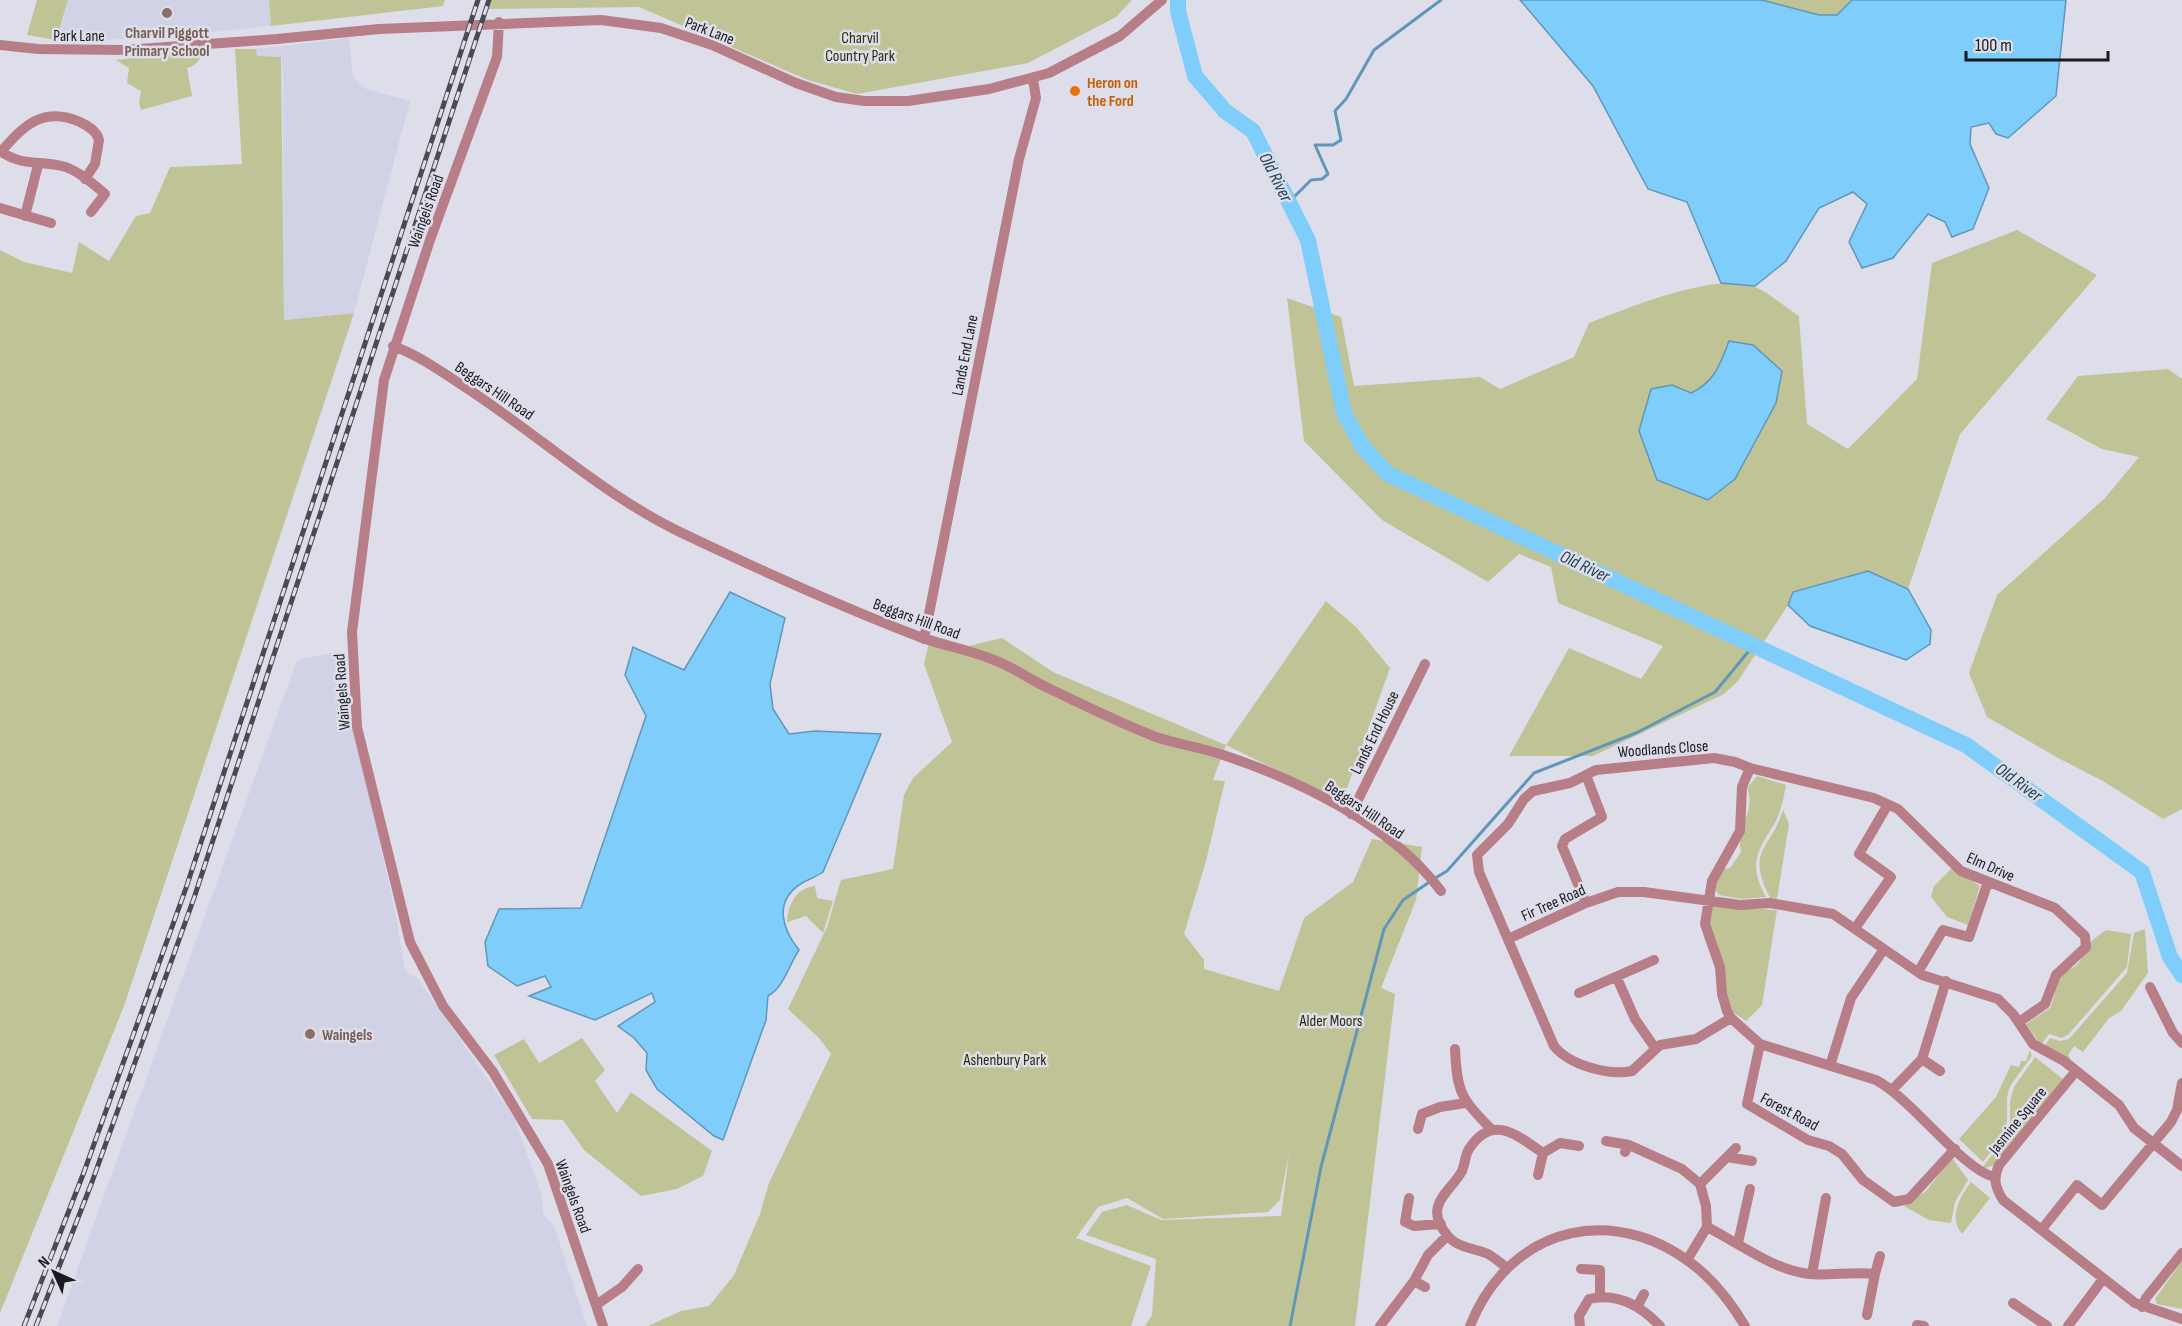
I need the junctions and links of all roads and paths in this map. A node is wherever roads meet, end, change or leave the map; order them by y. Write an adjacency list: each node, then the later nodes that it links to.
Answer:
1 (1162, 0): 4 (street, Park Lane)
2 (499, 22): 3 (street, Park Lane); 4 (street, Park Lane); 12 (street, Waingels Road)
3 (0, 45)
4 (1033, 79): 13 (street, Lands End Lane)
5 (1, 152): 6 (street); 7 (street)
6 (38, 165): 7 (street); 10 (street)
7 (85, 179): 9 (street)
8 (0, 207): 10 (street)
9 (91, 212)
10 (25, 216): 11 (street)
11 (51, 223)
12 (393, 346): 13 (street, Beggars Hill Road); 81 (street, Waingels Road)
13 (924, 639): 18 (street, Beggars Hill Road)
14 (1425, 664): 18 (street, Lands End House)
15 (1750, 768): 16 (street, Woodlands Close); 17 (street, Elm Drive); 21 (street)
16 (1586, 775): 22 (street); 24 (street, Fir Tree Road)
17 (1887, 806): 19 (street, Elm Drive); 23 (street)
18 (1351, 814): 20 (street, Beggars Hill Road)
19 (1988, 882): 27 (street); 33 (street, Elm Drive)
20 (1441, 891)
21 (1707, 901): 22 (street, Fir Tree Road); 23 (street, Fir Tree Road); 32 (street)
22 (1586, 903): 24 (street, Fir Tree Road)
23 (1856, 927): 25 (street)
24 (1508, 939): 37 (street)
25 (1884, 949): 27 (street); 39 (street)
26 (1654, 960): 28 (street)
27 (1918, 972): 29 (street)
28 (1617, 978): 31 (street); 37 (street)
29 (1946, 981): 33 (street); 38 (street)
30 (2150, 987): 34 (street)
31 (1579, 993)
32 (1731, 1018): 35 (street); 37 (street)
33 (2019, 1022): 41 (street)
34 (2182, 1043)
35 (1760, 1044): 39 (street); 51 (street, Forest Road)
36 (1455, 1048): 44 (street)
37 (1655, 1048)
38 (1922, 1059): 40 (street); 43 (street)
39 (1830, 1066): 43 (street)
40 (1940, 1071)
41 (2076, 1071): 48 (street); 57 (street, Jasmine Square)
42 (2182, 1083): 48 (street)
43 (1893, 1089): 51 (street)
44 (1465, 1103): 45 (street); 46 (street)
45 (1418, 1129)
46 (1491, 1129): 52 (street); 62 (street)
47 (1606, 1141): 58 (street)
48 (2154, 1143): 55 (street); 64 (street)
49 (1579, 1146): 52 (street)
50 (1736, 1148): 53 (street)
51 (1955, 1149): 57 (street)
52 (1543, 1152): 56 (street)
53 (1722, 1158): 54 (street); 58 (street)
54 (1752, 1161)
55 (2182, 1166)
56 (1538, 1176)
57 (1994, 1177): 64 (street, Jasmine Square)
58 (1700, 1184): 63 (street)
59 (1750, 1189): 66 (street)
60 (1409, 1198): 62 (street)
61 (1826, 1198): 74 (street)
62 (1441, 1224): 65 (street)
63 (1707, 1227): 66 (street); 69 (street)
64 (2042, 1229): 75 (street, Jasmine Square)
65 (1447, 1236): 70 (street); 76 (street)
66 (1738, 1243): 74 (street)
67 (2182, 1253): 83 (street)
68 (1880, 1256): 73 (street)
69 (1687, 1260): 70 (street); 91 (street)
70 (1507, 1268): 88 (street)
71 (638, 1269): 81 (street)
72 (1581, 1269): 79 (street)
73 (1875, 1274): 74 (street); 84 (street)
74 (1812, 1275)
75 (2103, 1279): 83 (street, Jasmine Square); 93 (street)
76 (1414, 1281): 77 (street); 87 (street)
77 (1425, 1287)
78 (1644, 1294): 82 (street)
79 (1600, 1296): 82 (street); 89 (street)
80 (2013, 1303): 92 (street)
81 (596, 1305): 86 (street, Waingels Road)
82 (1638, 1305): 90 (street)
83 (2142, 1307): 85 (street, Jasmine Square)
84 (1867, 1315)
85 (2178, 1320)
86 (603, 1326)
87 (1380, 1326)
88 (1470, 1326)
89 (1580, 1326)
90 (1660, 1326)
91 (1745, 1326)
92 (2047, 1326)
93 (2068, 1326)

